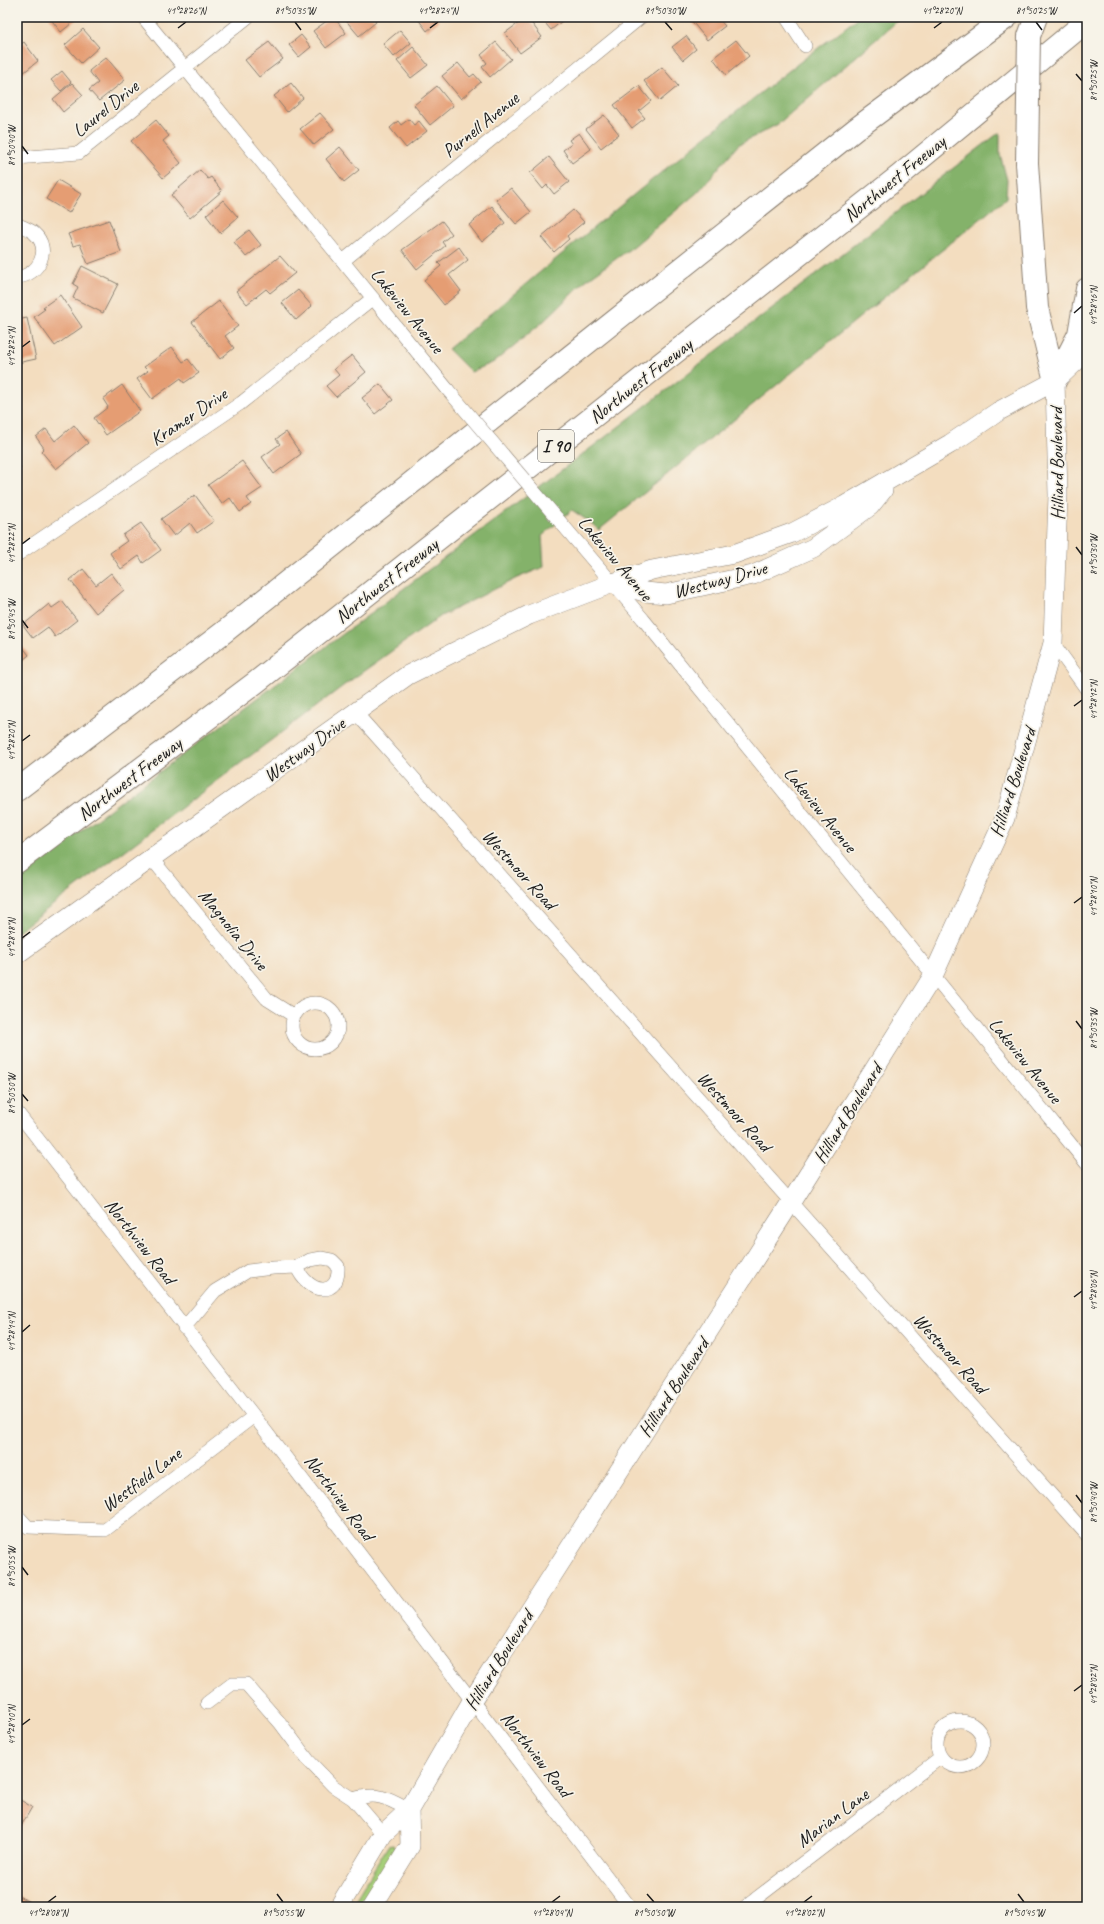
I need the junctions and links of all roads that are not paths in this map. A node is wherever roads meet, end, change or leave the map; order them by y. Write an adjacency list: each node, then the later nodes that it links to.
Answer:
1 (143, 17): 9 (street, Lakeview Avenue)
2 (248, 17): 9 (street, Laurel Drive)
3 (642, 17): 12 (street, Purnell Avenue)
4 (786, 17): 8 (street)
5 (1007, 17): 24 (highway)
6 (1036, 17): 17 (highway, bridge)
7 (1087, 21): 26 (highway, Northwest Freeway / I 90)
8 (805, 46)
9 (185, 68): 10 (street, Laurel Drive); 12 (street, Lakeview Avenue)
10 (17, 158)
11 (17, 224): 13 (street)
12 (342, 261): 15 (street, Lakeview Avenue)
13 (17, 277)
14 (1087, 289): 17 (highway)
15 (373, 298): 19 (street, Kramer Drive); 20 (street, Lakeview Avenue, bridge)
16 (1087, 351): 17 (main road, Hilliard Boulevard)
17 (1055, 381): 18 (main road, Westway Drive); 21 (main road, Hilliard Boulevard)
18 (894, 478): 20 (main road, Westway Drive); 20 (main road, Westway Drive)
19 (17, 555)
20 (613, 583): 23 (main road, Westway Drive); 28 (street, Lakeview Avenue)
21 (1053, 643): 22 (street); 28 (main road, Hilliard Boulevard)
22 (1087, 690)
23 (355, 712): 25 (main road, Westway Drive); 32 (street, Westmoor Road)
24 (17, 790)
25 (152, 859): 27 (main road, Westway Drive); 29 (street, Magnolia Drive)
26 (17, 862)
27 (17, 954)
28 (933, 976): 31 (street, Lakeview Avenue); 32 (main road, Hilliard Boulevard)
29 (294, 1016)
30 (17, 1112): 34 (street, Northview Road)
31 (1087, 1164)
32 (791, 1202): 37 (street, Westmoor Road); 38 (main road, Hilliard Boulevard)
33 (296, 1268): 34 (street)
34 (184, 1328): 35 (street, Northview Road)
35 (254, 1416): 36 (street, Westfield Lane); 38 (street, Northview Road)
36 (17, 1515)
37 (1087, 1535)
38 (472, 1701): 42 (main road, Hilliard Boulevard); 46 (street, Northview Road)
39 (208, 1703): 41 (street)
40 (941, 1757): 47 (street, Marian Lane)
41 (353, 1800): 42 (street); 43 (street)
42 (409, 1810): 43 (main road, Hilliard Boulevard); 45 (main road)
43 (384, 1834): 44 (main road, Hilliard Boulevard)
44 (339, 1907)
45 (372, 1907)
46 (630, 1907)
47 (745, 1907)

